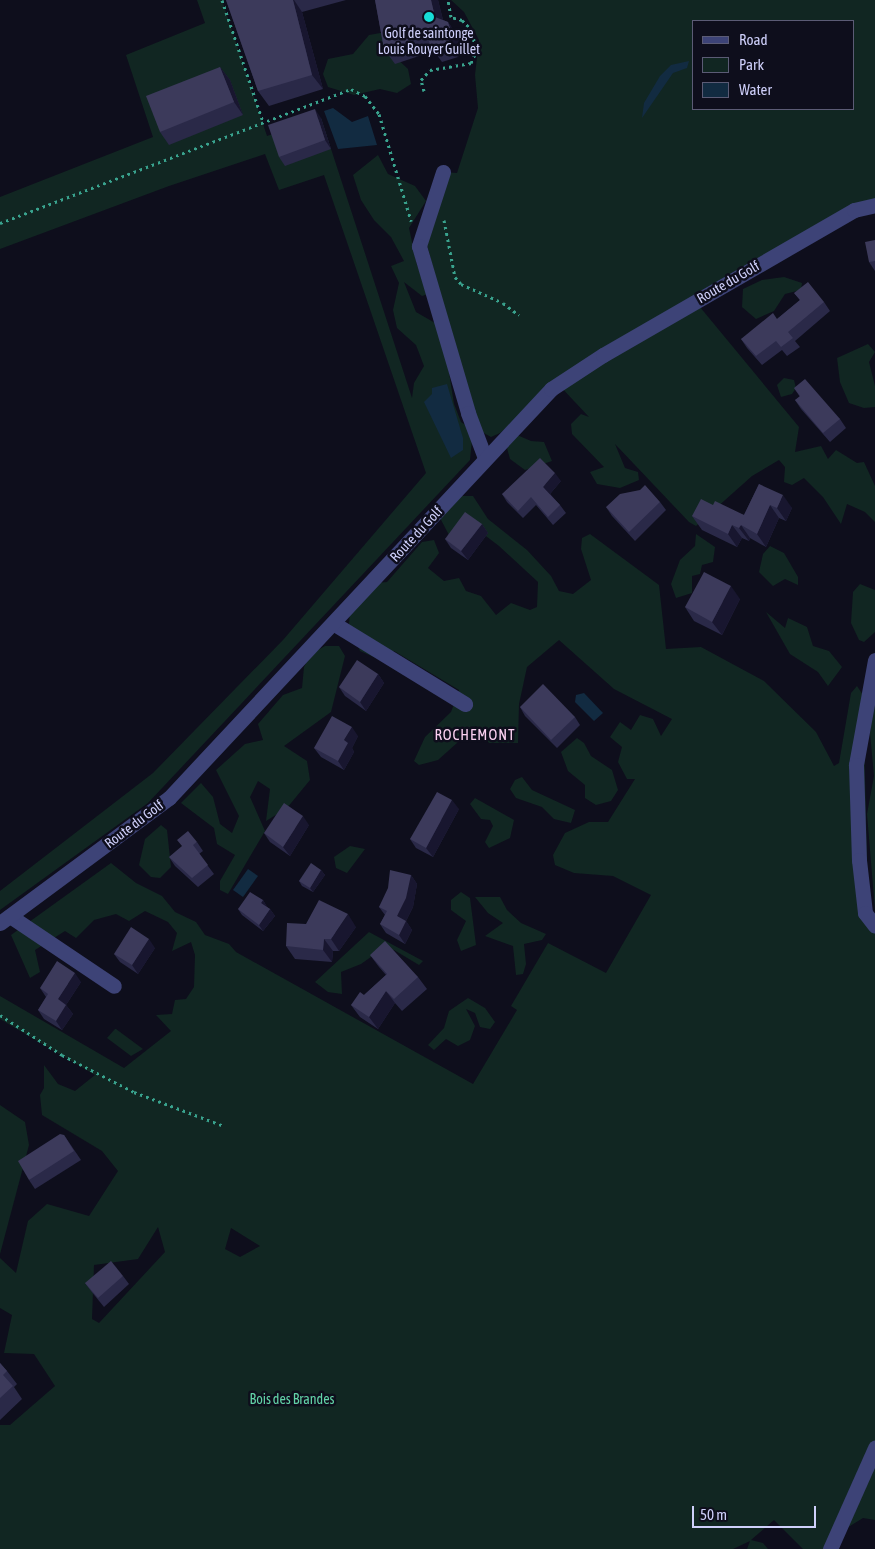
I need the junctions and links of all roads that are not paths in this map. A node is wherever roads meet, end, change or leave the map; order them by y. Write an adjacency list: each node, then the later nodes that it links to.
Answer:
1 (444, 172): 3 (street)
2 (875, 205): 3 (street, Route du Golf)
3 (485, 458): 4 (street, Route du Golf)
4 (333, 623): 6 (street); 7 (street, Route du Golf)
5 (875, 660): 8 (street)
6 (465, 704)
7 (5, 920): 9 (street)
8 (875, 926)
9 (114, 986)
10 (875, 1448): 11 (street)
11 (830, 1549)

